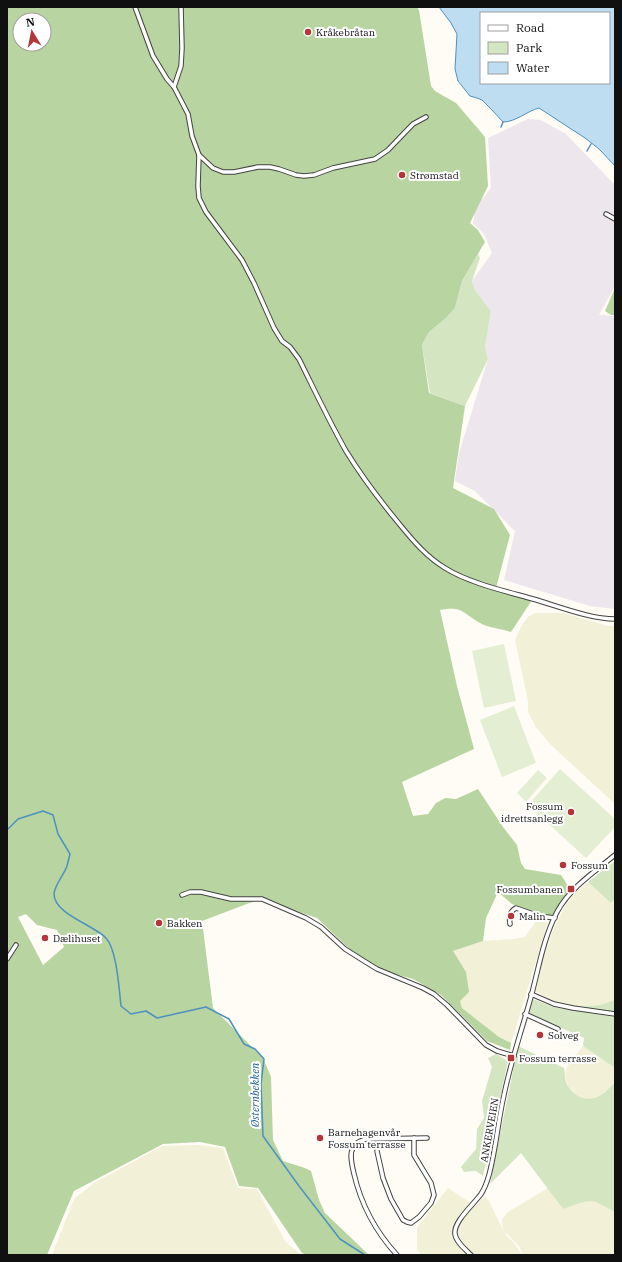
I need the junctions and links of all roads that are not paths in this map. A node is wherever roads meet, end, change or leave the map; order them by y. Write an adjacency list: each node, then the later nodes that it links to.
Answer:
1 (135, 7): 3 (street)
2 (181, 7): 3 (street)
3 (174, 87): 5 (street)
4 (426, 117): 5 (street)
5 (198, 155): 8 (street)
6 (606, 214): 7 (street)
7 (615, 219)
8 (615, 619)
9 (615, 855): 11 (street, ANKERVEIEN)
10 (182, 895): 19 (street)
11 (555, 918): 12 (street); 15 (street, ANKERVEIEN)
12 (510, 924)
13 (16, 945): 14 (street)
14 (7, 959)
15 (531, 994): 16 (street, ANKERVEIEN); 17 (street)
16 (525, 1014): 18 (street); 19 (street, ANKERVEIEN)
17 (615, 1014)
18 (558, 1029)
19 (514, 1056): 24 (street, ANKERVEIEN)
20 (414, 1138): 21 (street); 22 (street); 23 (street)
21 (427, 1138)
22 (377, 1151)
23 (396, 1255)
24 (471, 1255)

